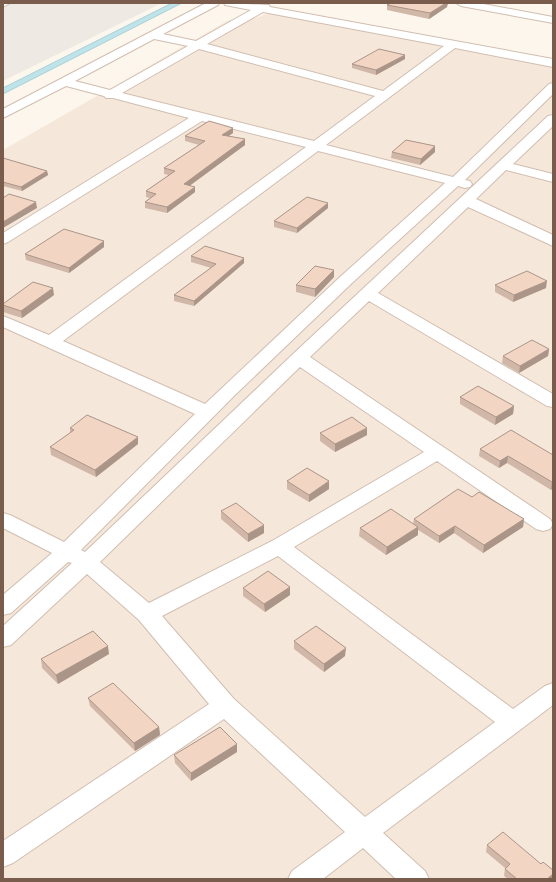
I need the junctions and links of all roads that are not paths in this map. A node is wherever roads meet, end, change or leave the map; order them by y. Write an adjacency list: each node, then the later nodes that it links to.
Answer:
1 (7, 3): 5 (lane)
2 (214, 3): 8 (street)
3 (229, 3): 6 (street)
4 (461, 3): 7 (street)
5 (3, 5)
6 (267, 6): 9 (street); 10 (street)
7 (552, 19)
8 (152, 36): 10 (street); 12 (street)
9 (454, 44): 11 (street); 15 (street)
10 (197, 45): 14 (street); 15 (street)
11 (553, 63)
12 (65, 82): 14 (street); 16 (street)
13 (553, 87): 22 (street)
14 (110, 95): 17 (street)
15 (384, 95): 19 (street)
16 (3, 114)
17 (199, 117): 19 (street); 25 (street)
18 (553, 119): 20 (street)
19 (314, 146): 22 (street); 29 (street)
20 (505, 166): 21 (street); 23 (street)
21 (553, 178)
22 (456, 181): 23 (street); 32 (street)
23 (480, 188): 24 (street)
24 (466, 200): 26 (street); 27 (street)
25 (3, 239)
26 (553, 241)
27 (368, 294): 30 (street); 31 (street)
28 (3, 321): 29 (street)
29 (51, 342): 32 (street)
30 (299, 358): 33 (street); 38 (street)
31 (553, 402)
32 (207, 412): 37 (street)
33 (436, 453): 35 (street); 36 (street)
34 (3, 520): 37 (street)
35 (543, 524)
36 (279, 546): 40 (street); 44 (street)
37 (66, 552): 38 (street); 39 (street)
38 (87, 562): 40 (street); 41 (street)
39 (3, 607)
40 (147, 614): 43 (street)
41 (3, 640)
42 (553, 692): 44 (street)
43 (225, 706): 45 (street); 46 (street)
44 (513, 722): 45 (street)
45 (364, 832): 47 (street); 48 (street)
46 (3, 855)
47 (302, 879)
48 (415, 879)

